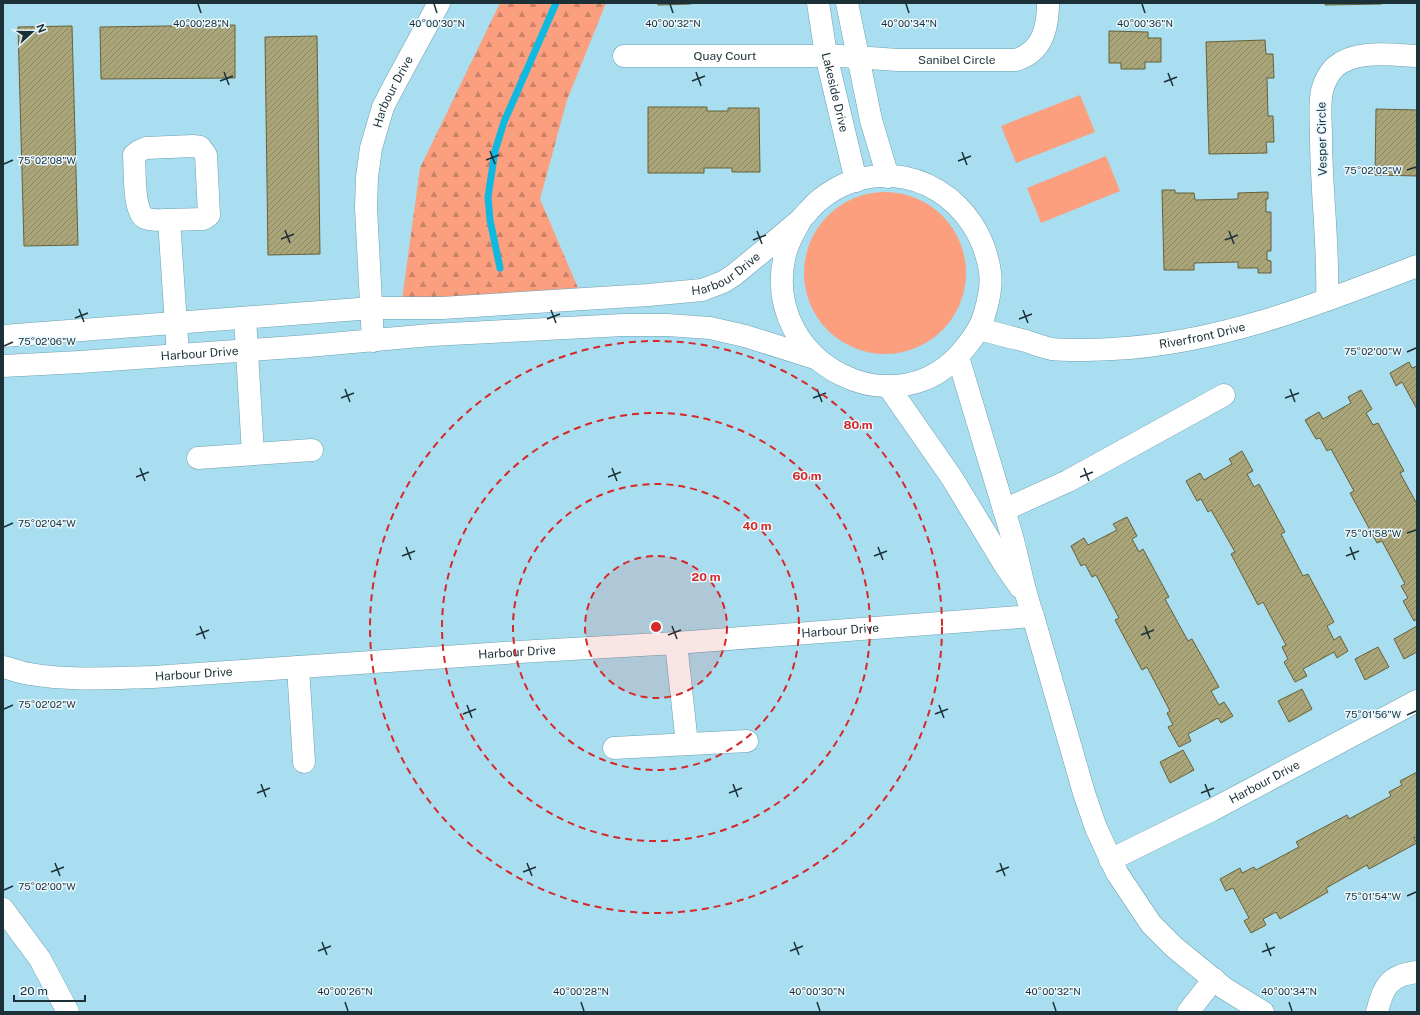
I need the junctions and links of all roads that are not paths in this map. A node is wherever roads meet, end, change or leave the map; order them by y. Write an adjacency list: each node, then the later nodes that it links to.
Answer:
1 (440, 3): 16 (street, Harbour Drive)
2 (818, 3): 5 (street, Lakeside Drive)
3 (847, 3): 8 (street)
4 (1048, 3): 8 (street, Sanibel Circle)
5 (826, 55): 6 (street, Quay Court); 8 (street, Sanibel Circle); 10 (street, Lakeside Drive)
6 (624, 56)
7 (1417, 56): 15 (street, Vesper Circle)
8 (858, 57): 9 (street)
9 (888, 177): 10 (street, Harbour Drive); 20 (street, Harbour Drive)
10 (856, 181): 11 (street, Harbour Drive)
11 (802, 218): 14 (street, Harbour Drive); 26 (street)
12 (170, 220): 18 (street)
13 (1417, 266): 15 (street, Riverfront Drive)
14 (625, 296): 16 (street, Harbour Drive); 19 (street)
15 (1327, 300): 20 (street, Riverfront Drive)
16 (372, 308): 17 (street, Harbour Drive); 22 (street, Harbour Drive)
17 (245, 318): 18 (street, Harbour Drive); 23 (street)
18 (176, 323): 21 (street, Harbour Drive); 24 (street)
19 (627, 325): 22 (street, Harbour Drive); 26 (street, Harbour Drive)
20 (979, 329): 25 (street, Harbour Drive)
21 (3, 336)
22 (373, 341): 23 (street, Harbour Drive)
23 (247, 351): 24 (street, Harbour Drive); 31 (street)
24 (178, 355): 27 (street, Harbour Drive)
25 (958, 357): 28 (street, Harbour Drive); 33 (street)
26 (815, 358): 28 (street, Harbour Drive)
27 (3, 366)
28 (888, 386): 34 (street)
29 (1224, 394): 33 (street)
30 (312, 450): 31 (street)
31 (253, 454): 32 (street)
32 (198, 458)
33 (1004, 510): 34 (street)
34 (1025, 594): 35 (street)
35 (1033, 616): 36 (street, Harbour Drive); 44 (street)
36 (676, 643): 38 (street, Harbour Drive); 41 (street)
37 (3, 667): 38 (street, Harbour Drive)
38 (298, 667): 43 (street)
39 (1417, 701): 44 (street, Harbour Drive)
40 (747, 741): 41 (street)
41 (687, 744): 42 (street)
42 (614, 748)
43 (304, 762)
44 (1110, 860): 47 (street)
45 (3, 909): 48 (street)
46 (1417, 972): 51 (street)
47 (1214, 979): 49 (street); 50 (street)
48 (68, 1012)
49 (1188, 1012)
50 (1263, 1012)
51 (1377, 1012)

